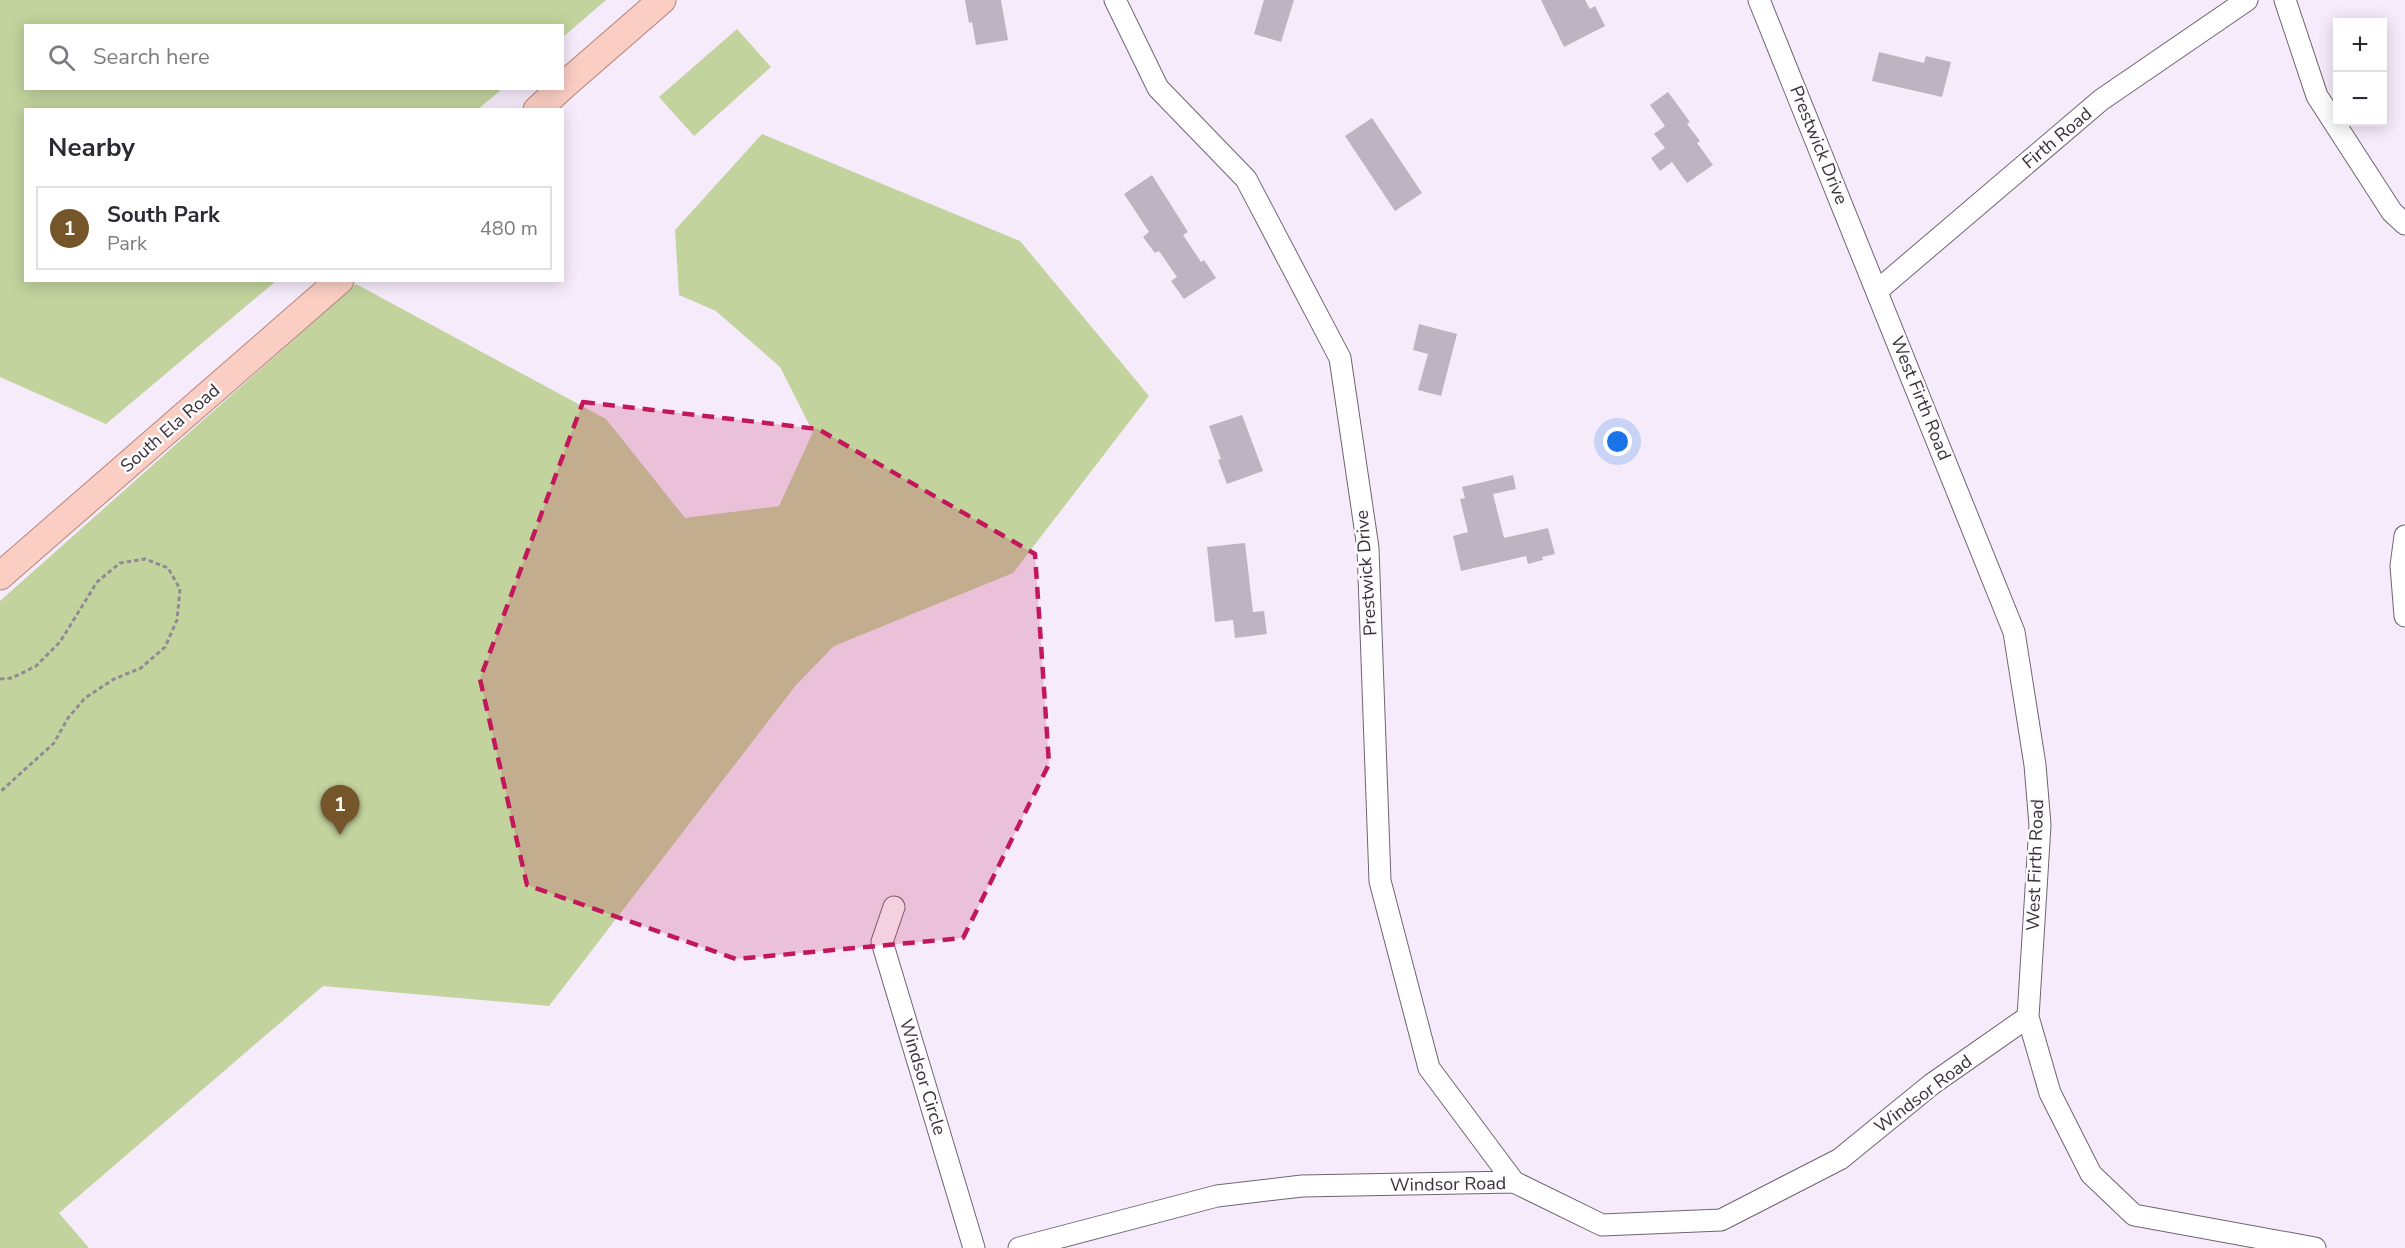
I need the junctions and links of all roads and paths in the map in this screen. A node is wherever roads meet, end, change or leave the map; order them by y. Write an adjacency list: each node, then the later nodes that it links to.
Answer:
1 (662, 0): 6 (main road)
2 (1115, 0): 19 (street, Prestwick Drive)
3 (1759, 0): 11 (street, Prestwick Drive)
4 (2247, 0): 11 (street, Firth Road)
5 (2285, 0): 9 (street)
6 (564, 86)
7 (560, 90): 8 (main road)
8 (539, 108)
9 (2405, 224)
10 (338, 282): 13 (main road, South Ela Road)
11 (1878, 290): 18 (street, West Firth Road)
12 (2405, 536): 14 (street)
13 (0, 576)
14 (2405, 616)
15 (0, 679): 16 (path)
16 (0, 792)
17 (894, 907): 20 (street, Windsor Circle)
18 (2028, 1017): 19 (street, Windsor Road); 22 (street, West Firth Road)
19 (1514, 1182): 21 (street, Windsor Road)
20 (974, 1248)
21 (1019, 1248)
22 (2315, 1248)

